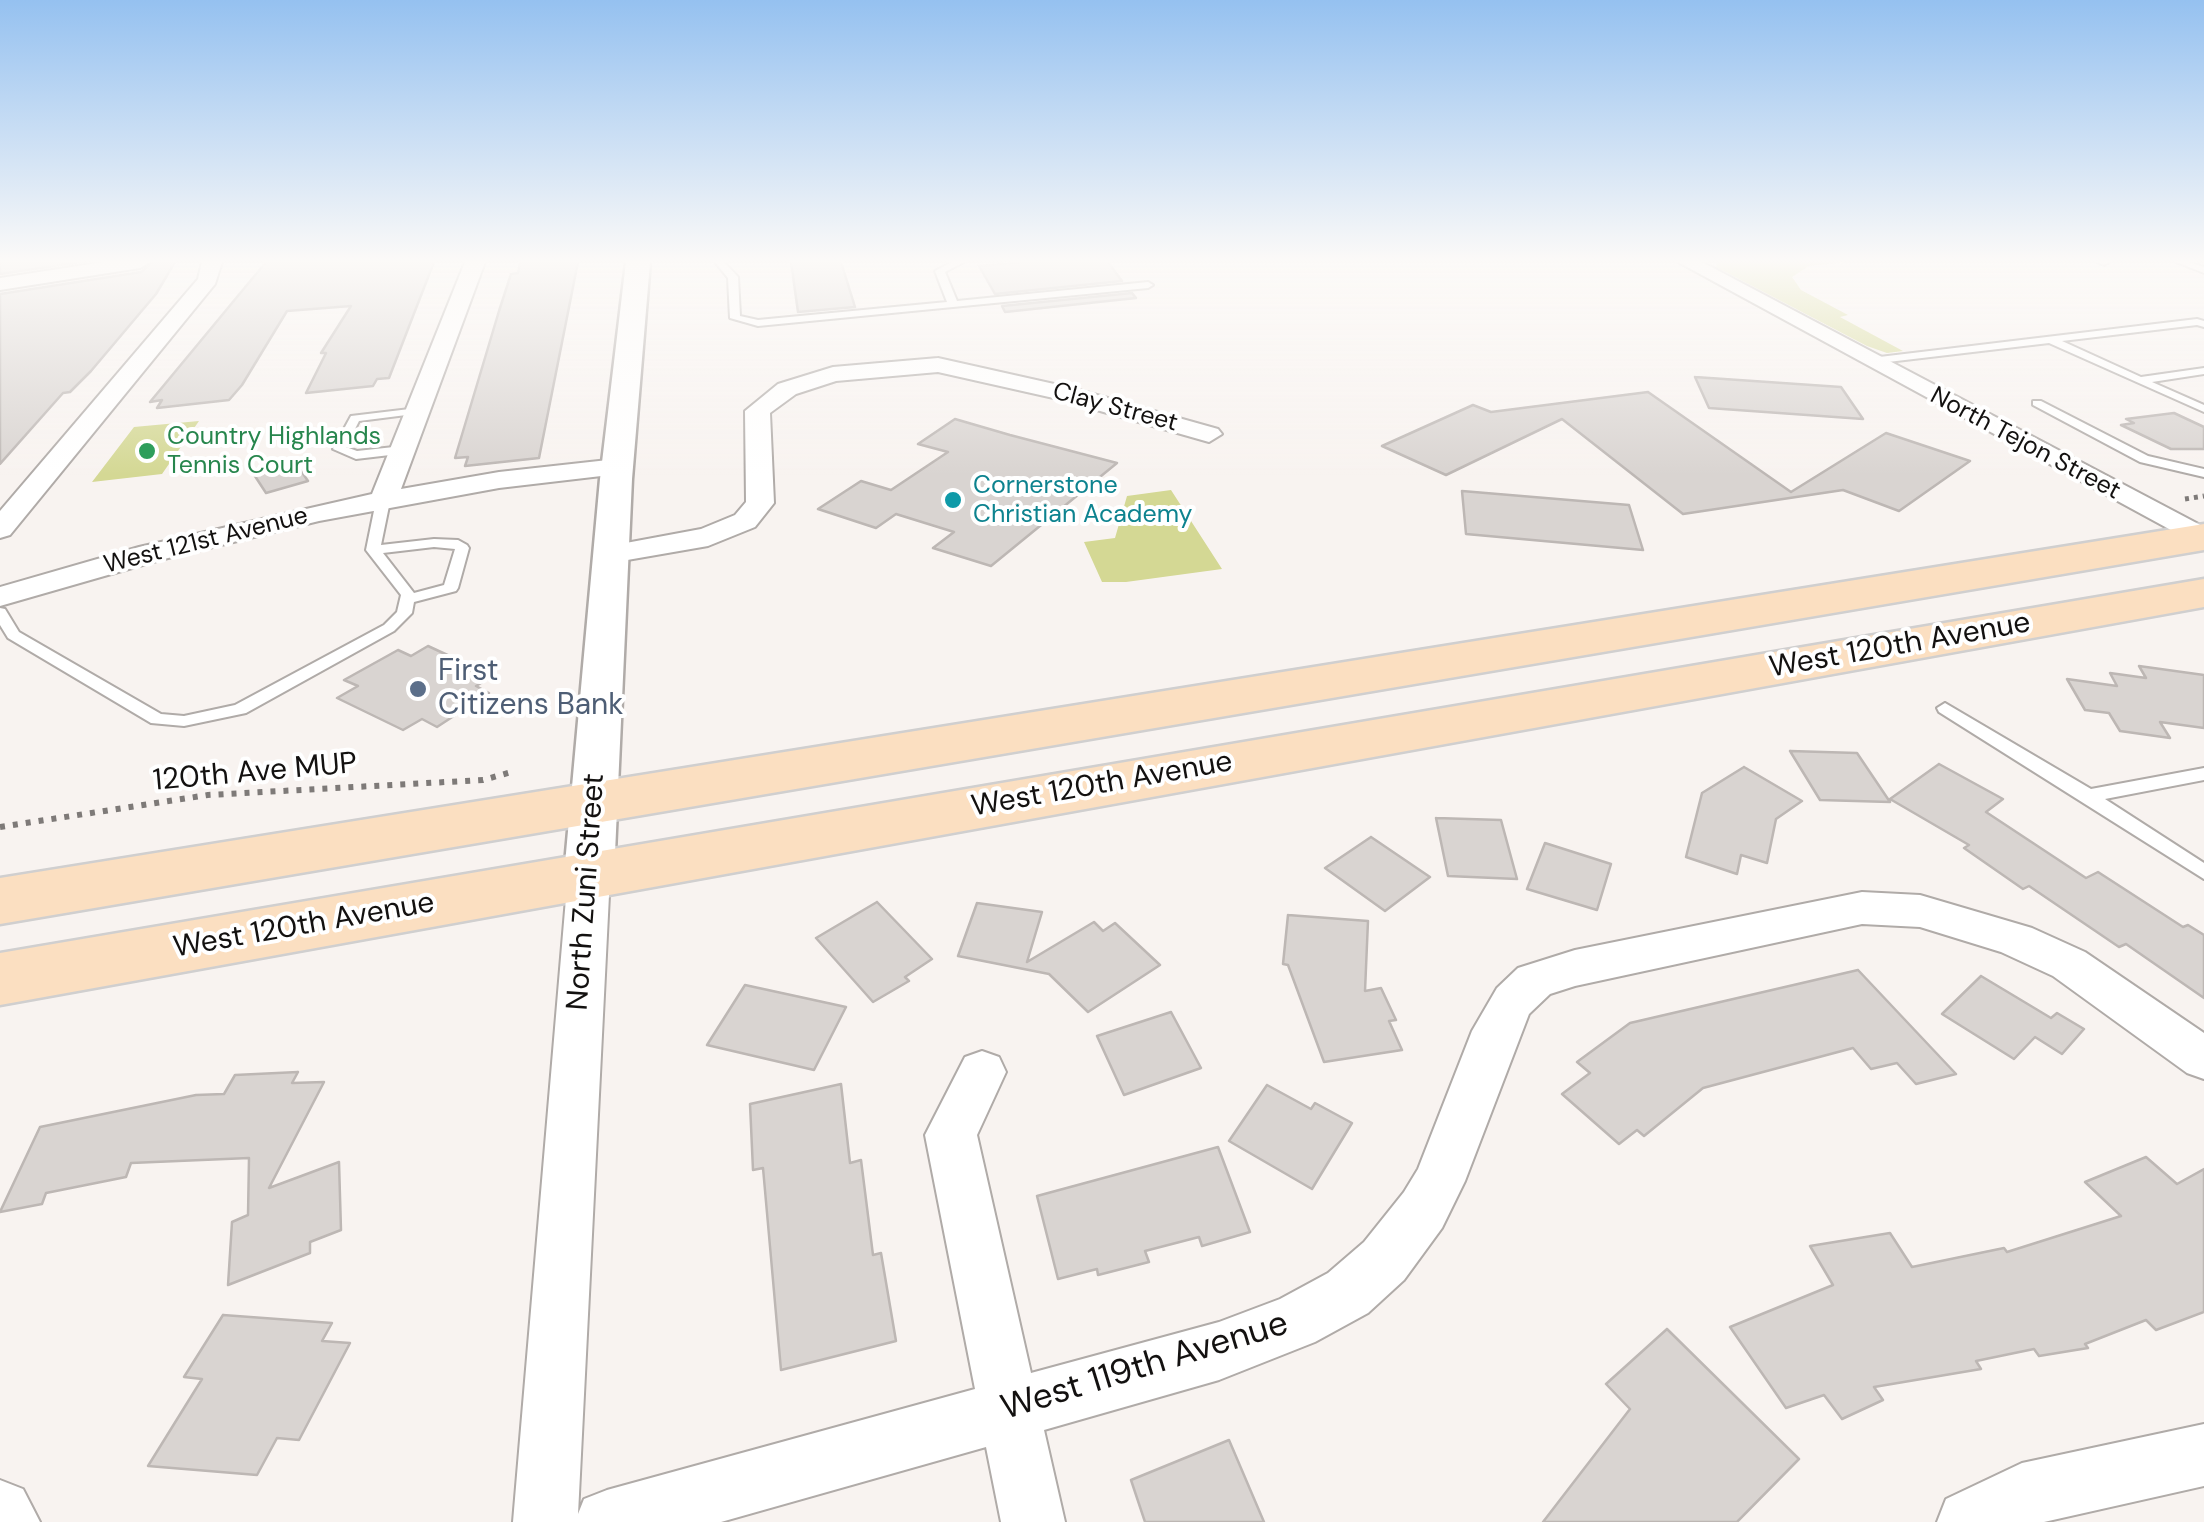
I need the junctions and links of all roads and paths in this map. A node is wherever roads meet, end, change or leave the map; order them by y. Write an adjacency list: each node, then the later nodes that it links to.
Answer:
1 (164, 333): 20 (street)
2 (448, 333): 12 (street)
3 (631, 333): 17 (street, North Zuni Street)
4 (1819, 333): 7 (street, North Tejon Street)
5 (2103, 333): 6 (lane)
6 (2051, 339): 7 (lane); 9 (lane)
7 (1871, 361): 13 (street, North Tejon Street)
8 (2204, 371): 9 (lane)
9 (2140, 380): 11 (lane)
10 (2037, 403): 18 (lane)
11 (2204, 409)
12 (418, 411): 16 (street); 16 (lane)
13 (1969, 413): 14 (street); 21 (street, North Tejon Street)
14 (1932, 418)
15 (1209, 434): 22 (street, Clay Street)
16 (402, 450): 19 (street)
17 (616, 473): 19 (street, West 121st Avenue); 22 (street, North Zuni Street)
18 (2204, 473)
19 (383, 500): 23 (lane); 25 (street, West 121st Avenue)
20 (0, 530)
21 (2203, 538): 28 (main road); 33 (main road, West 120th Avenue)
22 (611, 546): 33 (street, North Zuni Street)
23 (373, 550): 26 (lane); 26 (lane)
24 (2204, 594): 28 (main road, West 120th Avenue)
25 (0, 596)
26 (408, 599): 27 (lane)
27 (0, 612)
28 (1757, 670): 36 (main road, West 120th Avenue)
29 (1945, 708): 32 (lane)
30 (515, 771): 34 (path, 120th Ave MUP)
31 (2204, 774): 32 (lane)
32 (2088, 796): 35 (lane)
33 (593, 802): 36 (street, North Zuni Street); 37 (main road, West 120th Avenue)
34 (0, 827)
35 (2204, 872)
36 (589, 875): 38 (main road, West 120th Avenue); 45 (street, North Zuni Street)
37 (0, 900)
38 (0, 980)
39 (2204, 1059): 41 (street, West 119th Avenue)
40 (982, 1072): 41 (street)
41 (1007, 1410): 46 (street, West 119th Avenue); 47 (street)
42 (2204, 1455): 48 (street)
43 (0, 1512): 44 (street)
44 (8, 1522)
45 (545, 1522)
46 (606, 1522)
47 (1033, 1522)
48 (1969, 1522)

